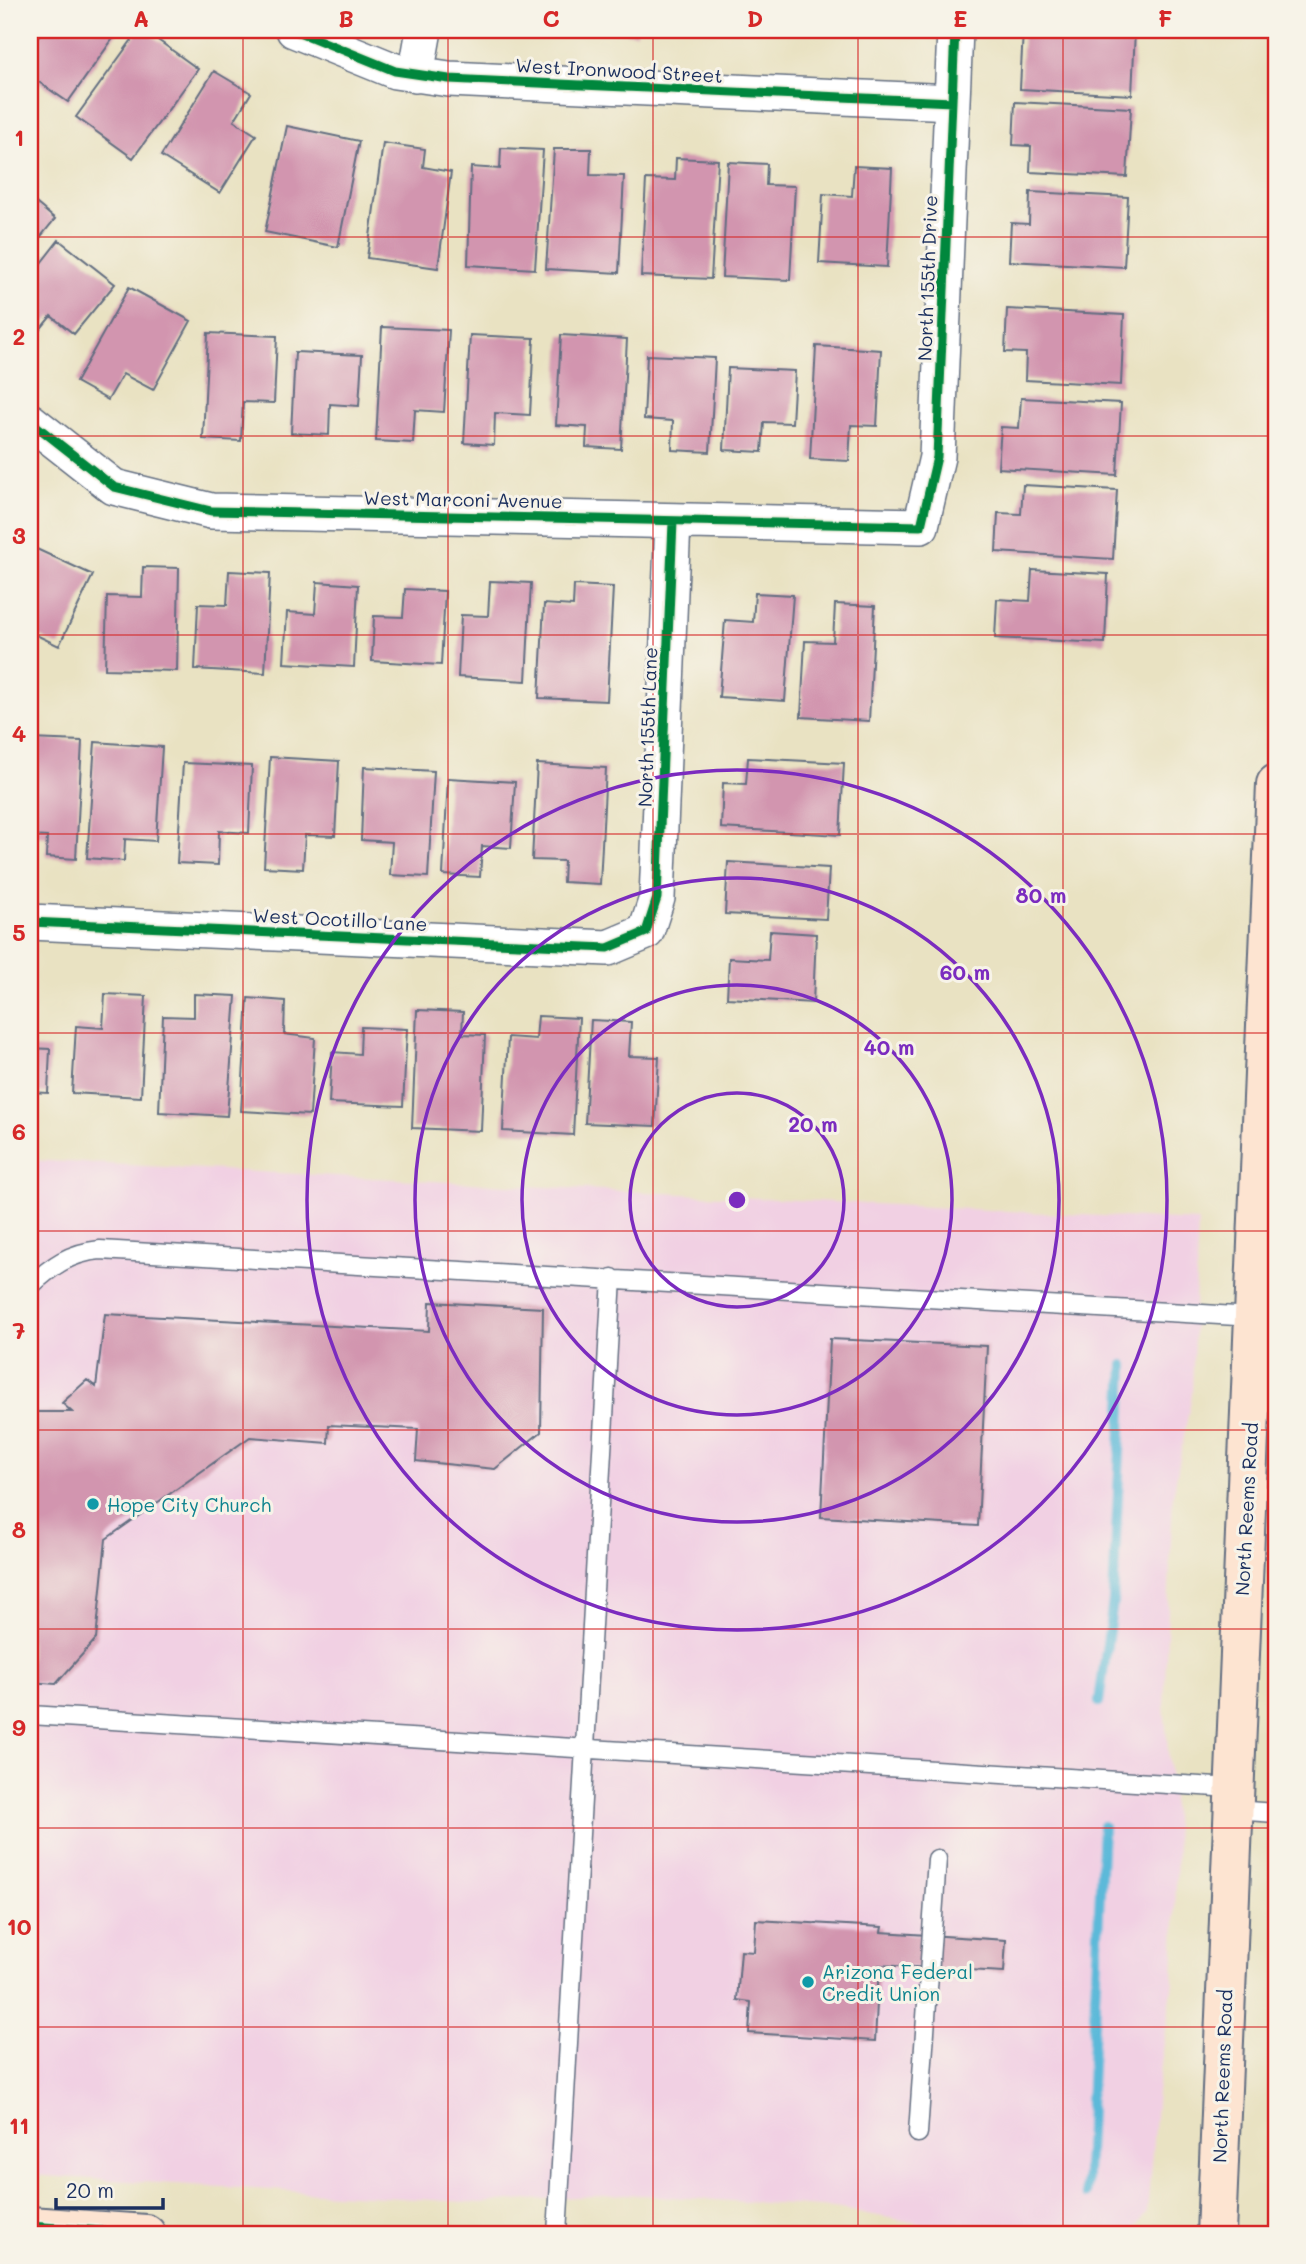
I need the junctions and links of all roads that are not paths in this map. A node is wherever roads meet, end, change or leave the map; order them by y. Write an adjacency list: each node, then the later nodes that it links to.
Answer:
1 (294, 30): 4 (street, West Ironwood Street)
2 (424, 30): 4 (street)
3 (955, 30): 5 (street, North 155th Drive)
4 (416, 75): 5 (street, West Ironwood Street)
5 (952, 102): 8 (street, North 155th Drive)
6 (30, 421): 7 (street, West Marconi Avenue)
7 (673, 522): 8 (street, West Marconi Avenue); 11 (street, North 155th Lane)
8 (920, 526)
9 (1276, 784): 12 (main road, North Reems Road)
10 (30, 922): 11 (street, West Ocotillo Lane)
11 (646, 932)
12 (1267, 1226): 15 (main road, North Reems Road)
13 (612, 1278): 14 (lane); 15 (lane); 17 (lane)
14 (30, 1286)
15 (1254, 1317): 18 (main road, North Reems Road)
16 (30, 1716): 17 (lane)
17 (586, 1747): 18 (lane); 24 (lane)
18 (1233, 1799): 19 (lane); 25 (main road, North Reems Road)
19 (1276, 1813)
20 (937, 1858): 21 (lane)
21 (918, 2133)
22 (30, 2227): 23 (main road)
23 (146, 2234)
24 (557, 2234)
25 (1216, 2234)

